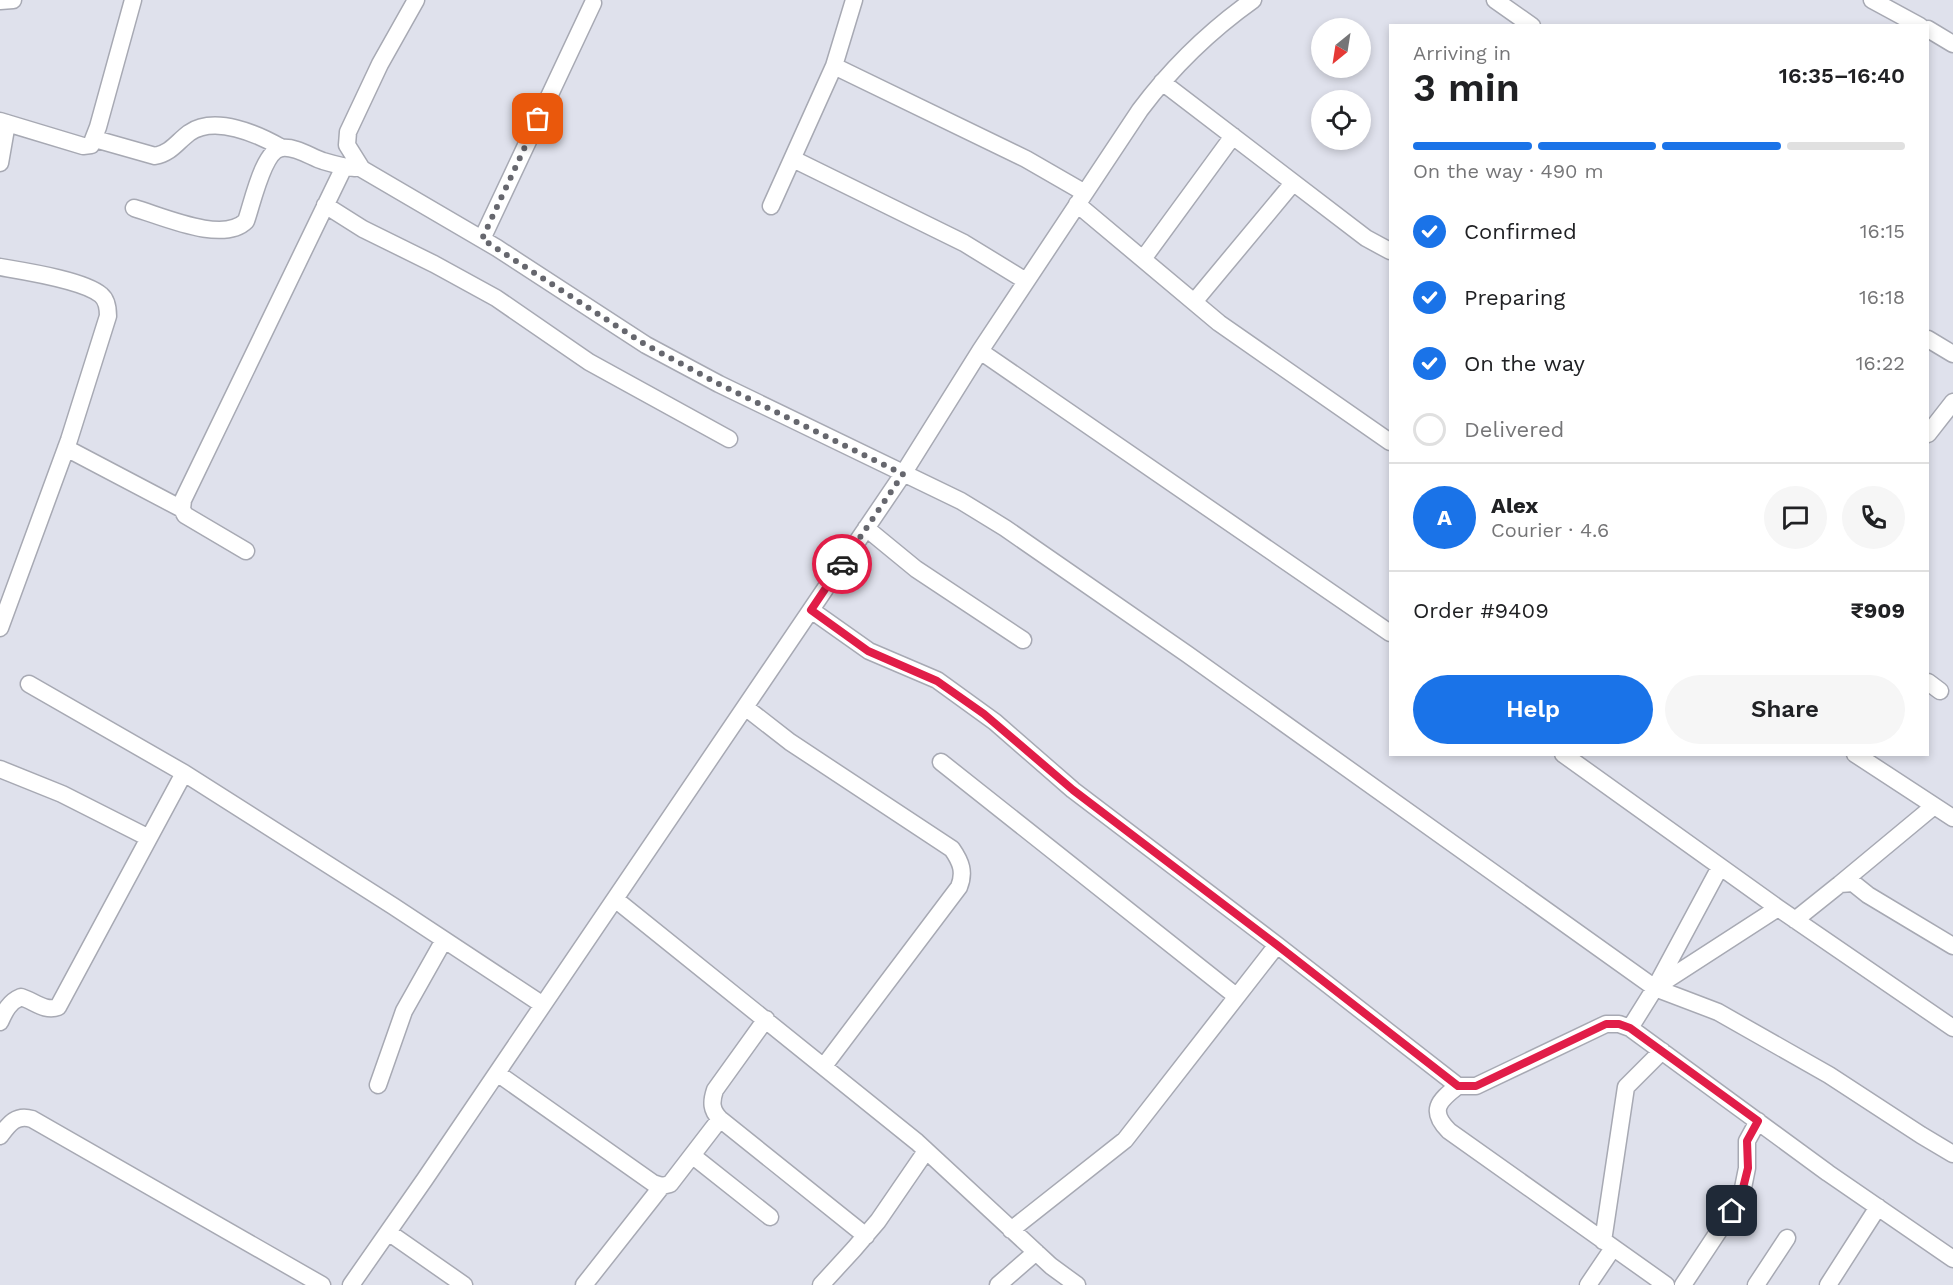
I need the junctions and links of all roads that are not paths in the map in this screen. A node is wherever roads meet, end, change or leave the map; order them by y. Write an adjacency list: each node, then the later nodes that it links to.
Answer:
1 (13, 0): 8 (street)
2 (133, 0): 18 (street)
3 (416, 0): 23 (street)
4 (854, 0): 14 (street)
5 (1253, 0): 15 (street)
6 (1495, 0): 10 (street)
7 (1872, 0): 11 (street)
8 (0, 1)
9 (593, 3): 29 (street)
10 (1529, 24)
11 (1916, 24)
12 (1929, 30): 13 (street)
13 (1953, 44)
14 (834, 66): 20 (street); 25 (street)
15 (1162, 82): 17 (street); 25 (street)
16 (4, 122): 18 (street); 21 (street)
17 (1233, 136): 24 (street); 31 (street)
18 (95, 139): 19 (street)
19 (282, 148): 22 (street); 28 (street)
20 (793, 159): 27 (street); 33 (street)
21 (0, 161)
22 (344, 167): 23 (street); 26 (street)
23 (362, 169): 29 (street)
24 (1293, 183): 30 (street); 34 (street)
25 (1081, 199): 31 (street); 33 (street)
26 (325, 205): 40 (street); 44 (street)
27 (771, 206)
28 (134, 207)
29 (482, 239): 43 (street)
30 (1389, 250)
31 (1143, 259): 34 (street)
32 (0, 267): 42 (street)
33 (1026, 281): 36 (street)
34 (1194, 302): 41 (street)
35 (1929, 340): 37 (street)
36 (980, 351): 43 (street); 49 (street)
37 (1953, 354)
38 (1953, 402): 39 (street)
39 (1929, 433)
40 (729, 439)
41 (1389, 441)
42 (66, 448): 44 (street); 48 (street)
43 (903, 474): 45 (street); 69 (street)
44 (182, 509): 46 (street)
45 (866, 528): 47 (street); 50 (street)
46 (246, 551)
47 (811, 610): 52 (street); 67 (street)
48 (0, 628)
49 (1389, 632)
50 (1023, 640)
51 (29, 684): 57 (street)
52 (745, 707): 63 (street); 77 (street)
53 (1566, 756): 61 (street)
54 (1857, 756): 58 (street)
55 (941, 762): 70 (street)
56 (0, 769): 60 (street)
57 (184, 773): 60 (street); 66 (street)
58 (1934, 806): 59 (street); 62 (street)
59 (1953, 818)
60 (149, 838): 73 (street)
61 (1720, 867): 64 (street); 69 (street)
62 (1840, 884): 65 (street); 68 (street)
63 (615, 899): 71 (street); 72 (street)
64 (1778, 908): 65 (street); 69 (street)
65 (1795, 920): 75 (street)
66 (444, 940): 71 (street); 79 (street)
67 (1277, 945): 70 (street); 80 (street)
68 (1953, 946)
69 (1655, 988): 74 (street); 85 (street)
70 (1236, 996): 90 (street)
71 (543, 1005): 78 (street)
72 (766, 1019): 77 (street); 81 (street)
73 (0, 1022)
74 (1630, 1028): 76 (street); 80 (street)
75 (1953, 1028)
76 (1662, 1052): 82 (street); 94 (street)
77 (824, 1066): 84 (street)
78 (497, 1073): 87 (street); 91 (street)
79 (378, 1085)
80 (1458, 1086): 94 (street)
81 (720, 1119): 86 (street); 92 (street)
82 (1758, 1121): 88 (street); 106 (street)
83 (0, 1136): 97 (street)
84 (926, 1151): 90 (street); 92 (street)
85 (1953, 1154)
86 (693, 1156): 87 (street); 89 (street)
87 (662, 1186): 100 (street)
88 (1878, 1207): 96 (street); 108 (street)
89 (770, 1217)
90 (1011, 1230): 95 (street)
91 (388, 1232): 98 (street); 99 (street)
92 (866, 1236): 101 (street)
93 (1787, 1238): 107 (street)
94 (1608, 1245): 104 (street); 105 (street)
95 (1036, 1252): 102 (street); 103 (street)
96 (1953, 1259)
97 (322, 1285)
98 (351, 1285)
99 (464, 1285)
100 (584, 1285)
101 (821, 1285)
102 (998, 1285)
103 (1077, 1285)
104 (1588, 1285)
105 (1666, 1285)
106 (1683, 1285)
107 (1756, 1285)
108 (1828, 1285)

